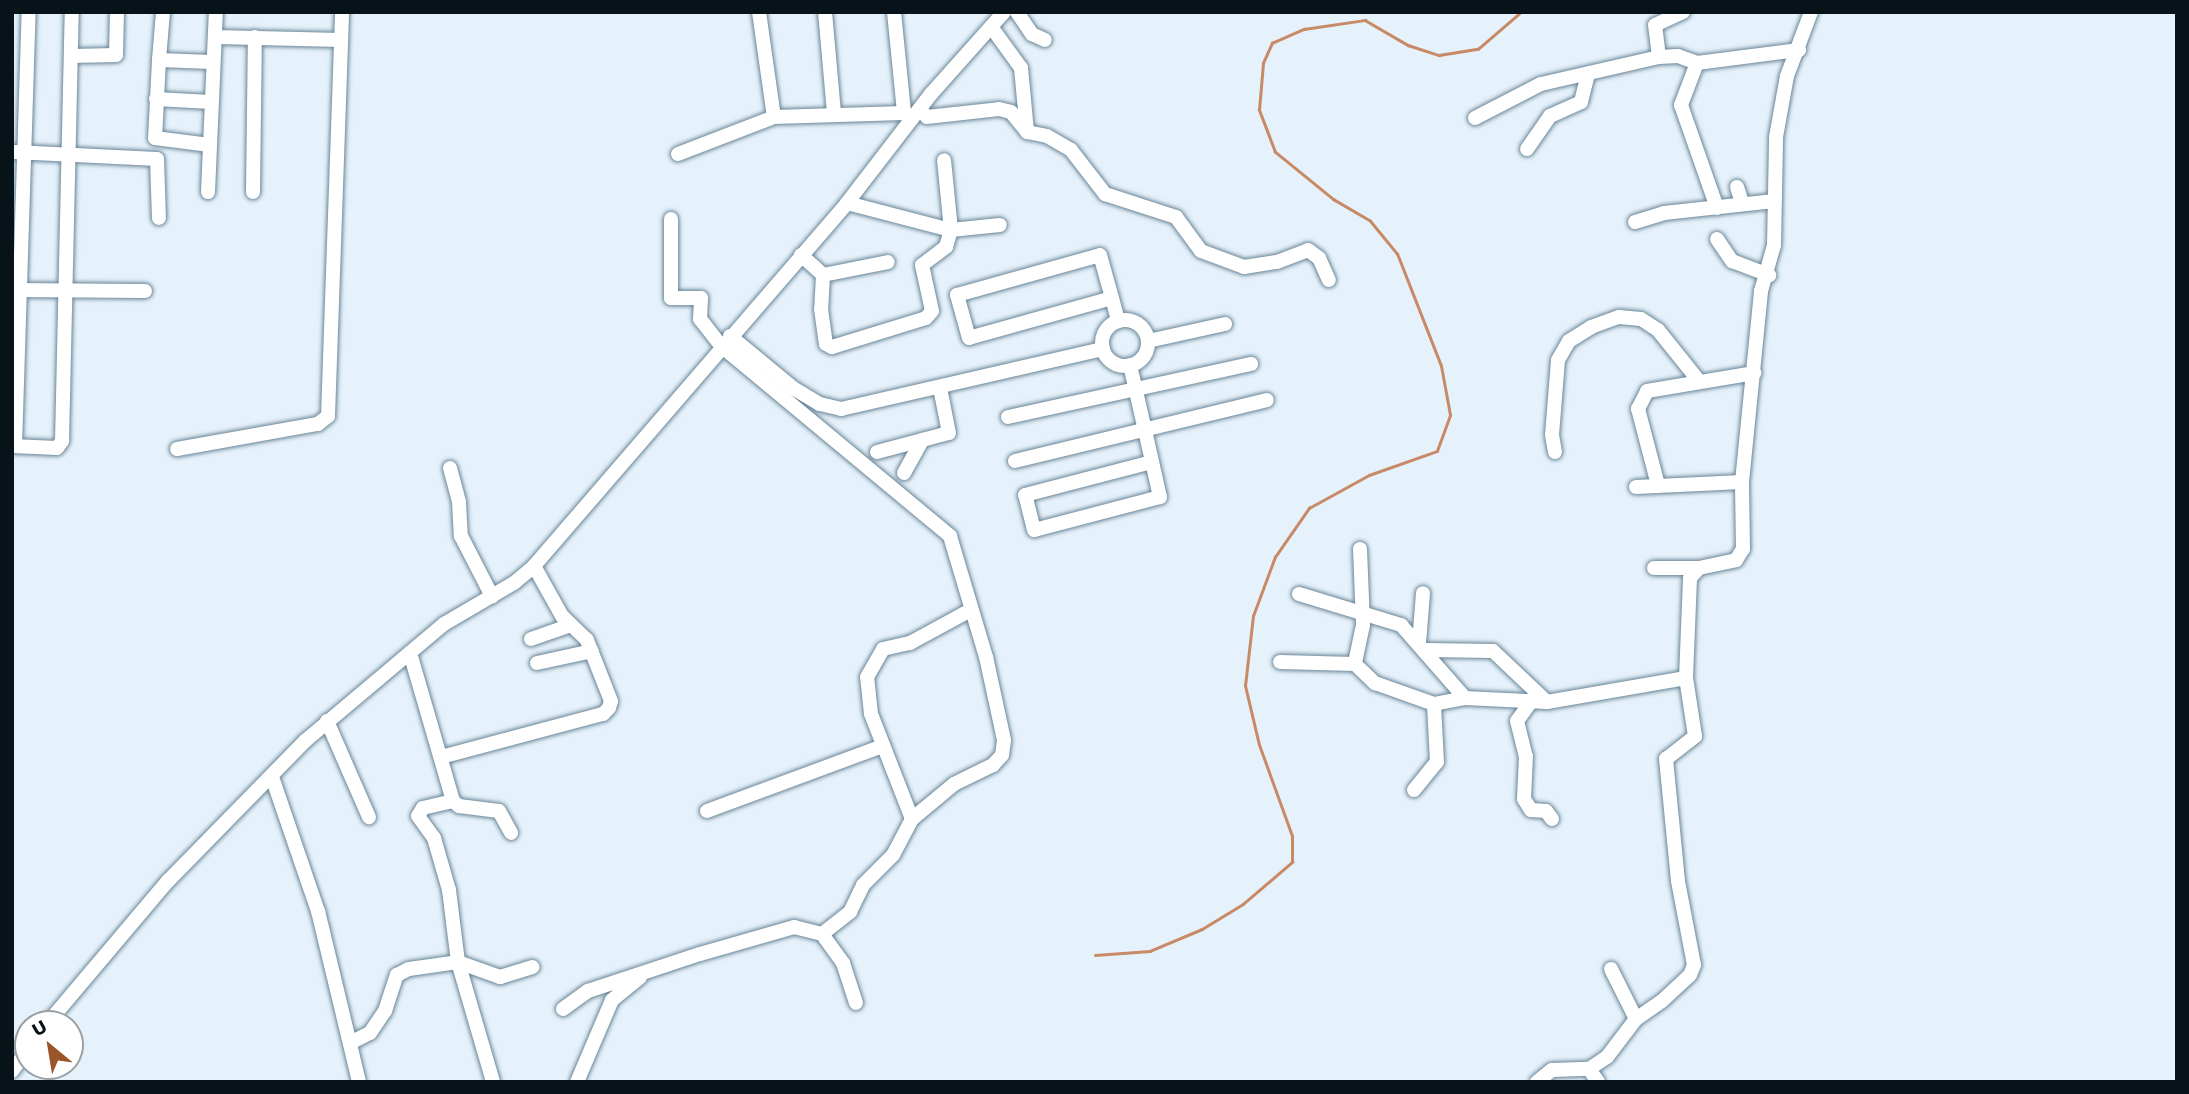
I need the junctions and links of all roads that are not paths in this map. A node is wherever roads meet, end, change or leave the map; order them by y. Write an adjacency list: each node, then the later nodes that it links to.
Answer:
1 (29, 12): 35 (street)
2 (72, 12): 20 (street)
3 (117, 12): 20 (street)
4 (163, 12): 22 (street)
5 (216, 12): 15 (street)
6 (342, 12): 17 (street)
7 (759, 12): 30 (street)
8 (825, 12): 28 (street)
9 (894, 12): 29 (street)
10 (1004, 12): 14 (street)
11 (1017, 12): 18 (street)
12 (1683, 12): 21 (street)
13 (1811, 12): 19 (street)
14 (992, 28): 29 (street); 32 (street)
15 (215, 37): 16 (street); 23 (street)
16 (255, 37): 17 (street); 41 (street)
17 (341, 40): 77 (street)
18 (1045, 40)
19 (1800, 50): 24 (street); 42 (street)
20 (71, 56): 36 (street)
21 (1659, 57): 24 (street); 25 (street)
22 (159, 60): 23 (street); 26 (street)
23 (212, 62): 27 (street)
24 (1697, 63): 45 (street)
25 (1588, 74): 31 (street); 34 (street)
26 (156, 99): 27 (street); 33 (street)
27 (211, 102): 33 (street)
28 (834, 112): 29 (street); 30 (street)
29 (912, 114): 32 (street); 44 (street)
30 (774, 117): 37 (street)
31 (1475, 118)
32 (1027, 132): 56 (street)
33 (210, 145): 40 (street)
34 (1527, 149)
35 (17, 152): 36 (street); 57 (street)
36 (69, 154): 46 (street); 58 (street)
37 (678, 154)
38 (943, 160): 50 (street)
39 (1737, 187): 43 (street)
40 (208, 191)
41 (253, 192)
42 (1774, 201): 43 (street); 55 (street)
43 (1742, 202): 45 (street)
44 (848, 203): 50 (street); 52 (street)
45 (1717, 208): 48 (street)
46 (159, 218)
47 (671, 219): 63 (street)
48 (1635, 222)
49 (1000, 225): 50 (street)
50 (951, 230): 54 (street)
51 (1717, 239): 55 (street)
52 (801, 255): 54 (street); 63 (street)
53 (888, 262): 54 (street)
54 (823, 275)
55 (1769, 275): 68 (street)
56 (1329, 280)
57 (15, 290): 58 (street); 76 (street)
58 (63, 290): 59 (street); 76 (street)
59 (145, 291)
60 (1112, 298): 60 (street); 61 (street)
61 (1118, 321): 64 (street); 65 (street)
62 (1225, 324): 64 (street)
63 (726, 341): 70 (street); 88 (street); 94 (street)
64 (1148, 341): 67 (street)
65 (1103, 349): 67 (street); 70 (street)
66 (1251, 364): 71 (street)
67 (1130, 365): 71 (street)
68 (1754, 373): 69 (street); 84 (street)
69 (1698, 380): 79 (street); 85 (street)
70 (940, 388): 75 (street)
71 (1135, 388): 73 (street); 74 (street)
72 (1267, 400): 74 (street)
73 (1009, 418)
74 (1144, 426): 80 (street); 81 (street)
75 (922, 440): 78 (street); 83 (street)
76 (14, 446)
77 (177, 449)
78 (877, 452)
79 (1555, 452)
80 (1015, 461)
81 (1152, 462): 81 (street)
82 (450, 468): 93 (street)
83 (904, 473)
84 (1742, 482): 85 (street); 90 (street)
85 (1658, 485): 86 (street)
86 (1636, 487)
87 (1360, 549): 95 (street)
88 (534, 566): 93 (street); 96 (street)
89 (1654, 568): 90 (street)
90 (1699, 568): 104 (street)
91 (1423, 593): 98 (street)
92 (1299, 594): 95 (street)
93 (492, 596): 100 (street)
94 (969, 611): 110 (street); 117 (street)
95 (1363, 611): 98 (street); 103 (street)
96 (571, 625): 97 (street); 99 (street)
97 (531, 639)
98 (1422, 646): 105 (street); 106 (street)
99 (592, 651): 102 (street); 111 (street)
100 (410, 653): 109 (street); 111 (street)
101 (1280, 662): 103 (street)
102 (537, 663)
103 (1355, 664): 108 (street)
104 (1686, 678): 106 (street); 128 (street)
105 (1465, 698): 107 (street); 108 (street)
106 (1547, 702): 107 (street)
107 (1530, 703): 118 (street)
108 (1434, 704): 113 (street)
109 (327, 721): 112 (street); 116 (street)
110 (883, 746): 115 (street); 117 (street)
111 (441, 757): 114 (street)
112 (272, 776): 127 (street); 129 (street)
113 (1414, 790)
114 (453, 801): 119 (street); 121 (street)
115 (707, 811)
116 (369, 817)
117 (912, 819): 120 (street)
118 (1552, 819)
119 (511, 833)
120 (822, 934): 124 (street); 125 (street)
121 (458, 962): 122 (street); 129 (street); 132 (street)
122 (532, 967)
123 (1611, 969): 128 (street)
124 (647, 971): 126 (street); 133 (street)
125 (856, 1003)
126 (563, 1009)
127 (59, 1010)
128 (1636, 1018): 130 (street)
129 (350, 1042): 131 (street)
130 (1589, 1069): 134 (street); 135 (street)
131 (359, 1082)
132 (493, 1082)
133 (577, 1082)
134 (1537, 1082)
135 (1598, 1082)

